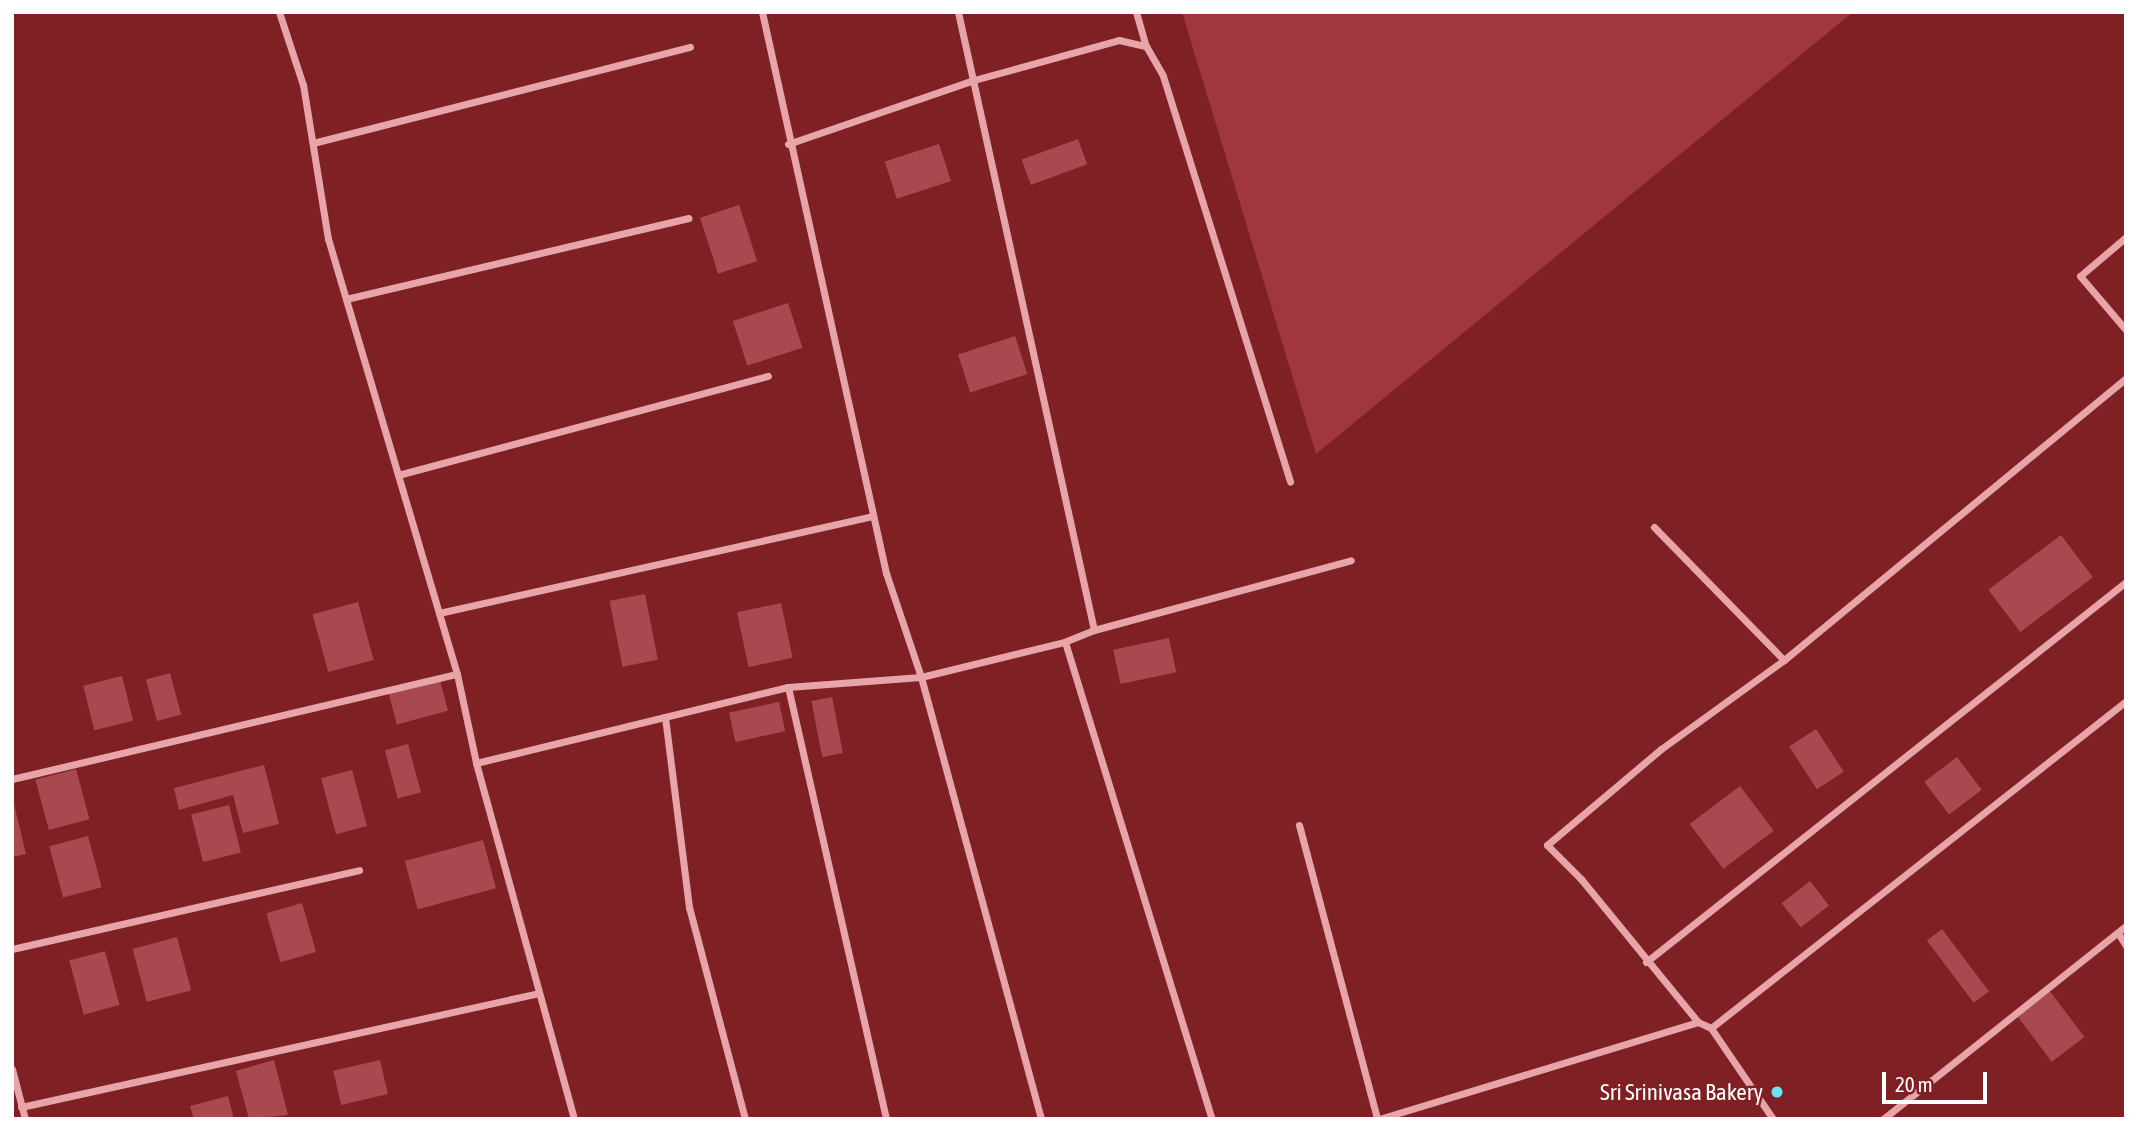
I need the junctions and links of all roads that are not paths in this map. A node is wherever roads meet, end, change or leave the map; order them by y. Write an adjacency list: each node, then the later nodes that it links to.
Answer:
1 (279, 12): 8 (street)
2 (762, 12): 9 (street)
3 (958, 12): 7 (street)
4 (1136, 12): 5 (street)
5 (1146, 46): 7 (street); 17 (street)
6 (690, 47): 8 (street)
7 (974, 80): 9 (street); 23 (street)
8 (313, 143): 12 (street)
9 (788, 144): 18 (street)
10 (689, 218): 12 (street)
11 (2126, 237): 13 (street)
12 (346, 299): 16 (street)
13 (2126, 330)
14 (768, 376): 16 (street)
15 (2126, 377): 25 (street)
16 (398, 475): 22 (street)
17 (1290, 482)
18 (872, 516): 22 (street); 27 (street)
19 (1654, 527): 25 (street)
20 (1351, 560): 23 (street)
21 (2126, 582): 39 (street)
22 (439, 613): 26 (street)
23 (1094, 630): 24 (street)
24 (1065, 642): 27 (street); 50 (street)
25 (1784, 660): 39 (street)
26 (457, 674): 31 (street); 32 (street)
27 (921, 677): 28 (street); 49 (street)
28 (788, 687): 30 (street); 48 (street)
29 (2126, 701): 42 (street)
30 (665, 717): 31 (street); 47 (street)
31 (476, 763): 40 (street)
32 (12, 779)
33 (1299, 825): 51 (street)
34 (359, 870): 38 (street)
35 (2126, 926): 36 (street)
36 (2118, 933): 37 (street); 53 (street)
37 (2126, 946)
38 (12, 949)
39 (1646, 962): 41 (street)
40 (539, 993): 44 (street); 46 (street)
41 (1698, 1022): 42 (street); 51 (street)
42 (1711, 1028): 52 (street)
43 (12, 1069): 44 (street)
44 (21, 1107): 45 (street)
45 (25, 1119)
46 (574, 1119)
47 (746, 1119)
48 (886, 1119)
49 (1041, 1119)
50 (1212, 1119)
51 (1378, 1119)
52 (1773, 1119)
53 (1883, 1119)

